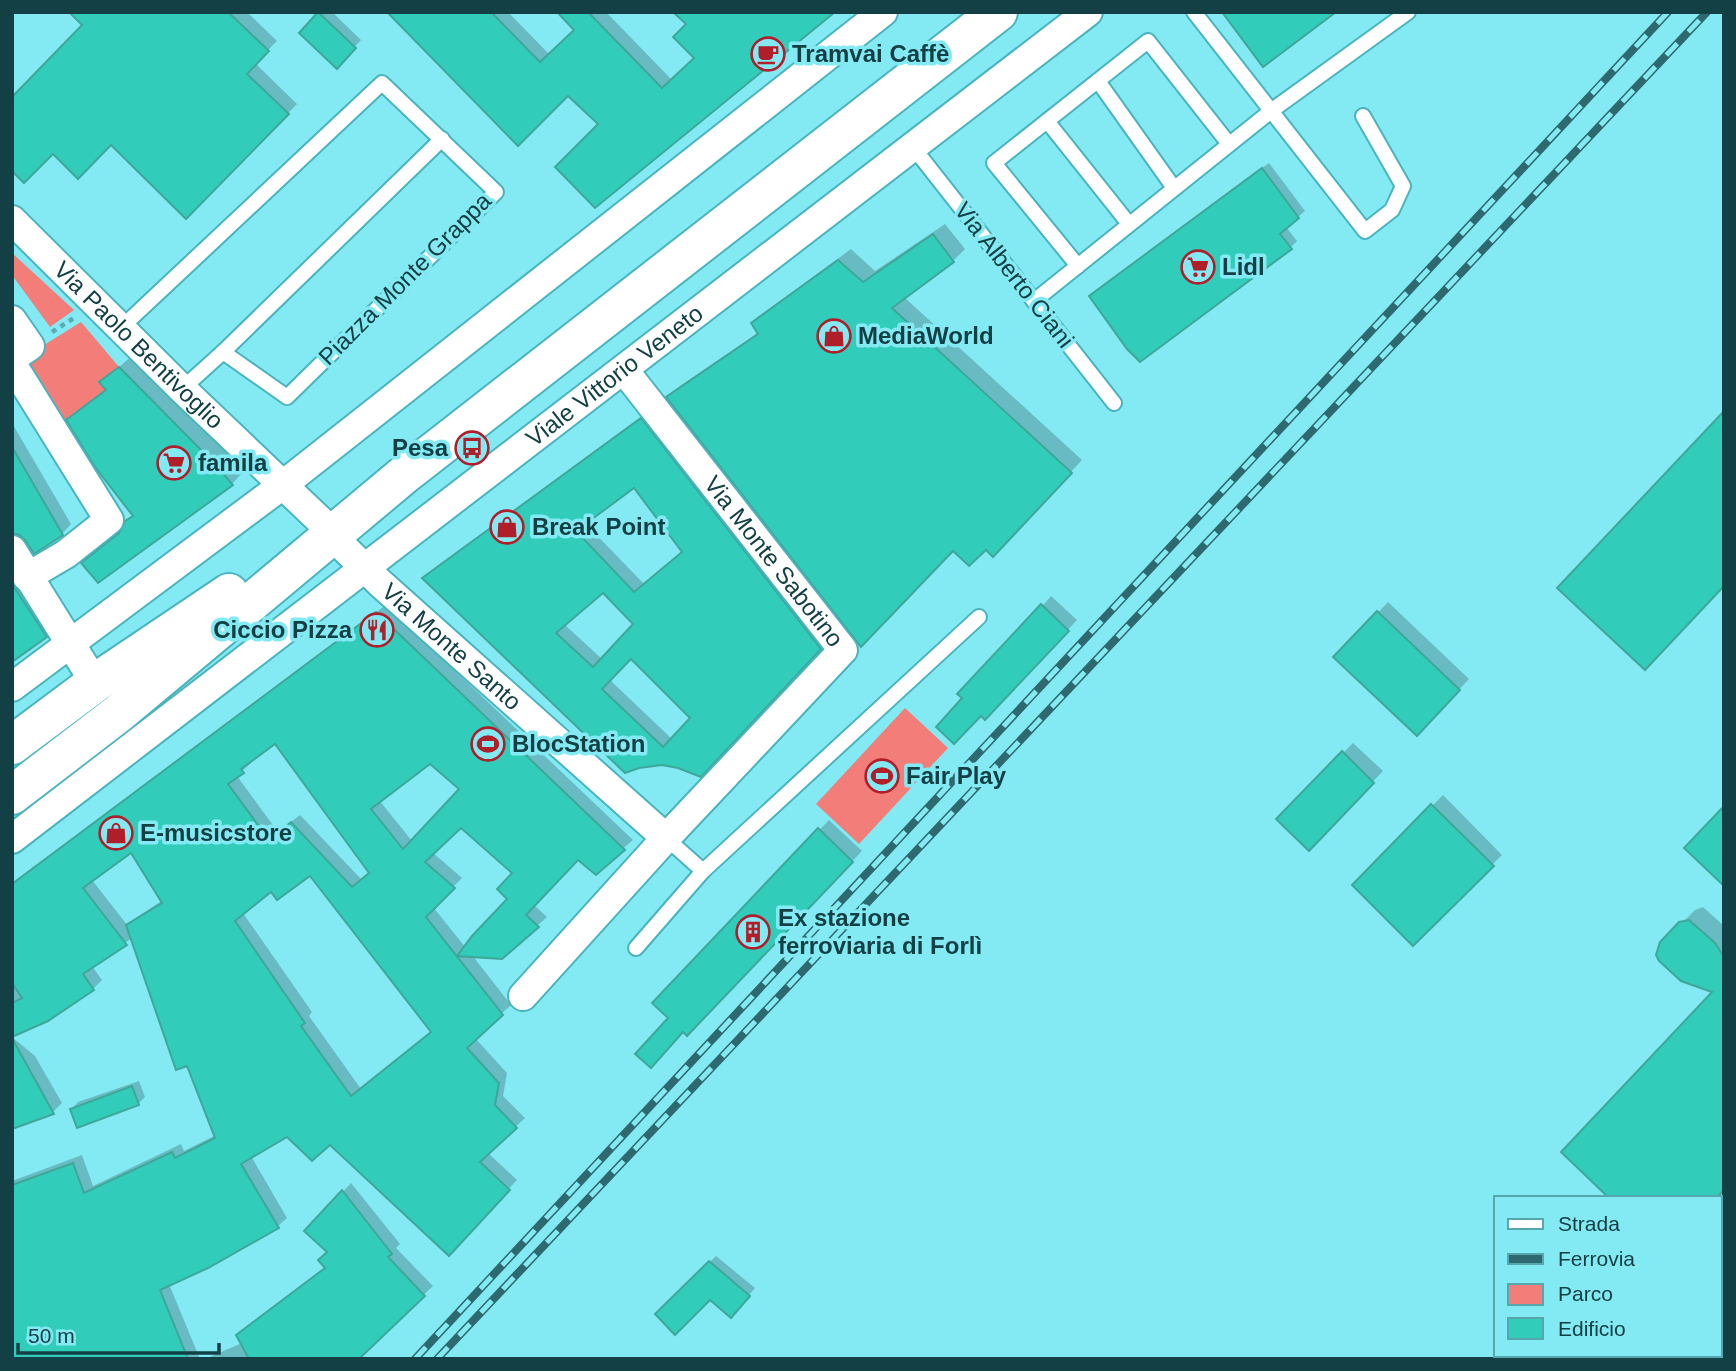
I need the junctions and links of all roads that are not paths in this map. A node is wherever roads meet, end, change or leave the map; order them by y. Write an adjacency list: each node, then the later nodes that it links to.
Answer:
1 (883, 12): 25 (street)
2 (998, 12): 26 (main road, Viale Vittorio Veneto)
3 (1194, 12): 7 (lane)
4 (1408, 12): 7 (lane)
5 (1069, 18): 12 (street, Viale Vittorio Veneto)
6 (1098, 81): 9 (lane); 11 (lane); 13 (lane)
7 (1271, 111): 8 (lane); 11 (lane)
8 (1363, 116)
9 (1047, 121): 15 (lane); 16 (lane)
10 (442, 139): 19 (lane, Piazza Monte Grappa); 20 (lane); 20 (lane, Piazza Monte Grappa)
11 (1228, 144): 13 (lane)
12 (913, 147): 17 (lane, Via Alberto Ciani); 22 (street, Viale Vittorio Veneto)
13 (1174, 188): 15 (lane)
14 (12, 220): 19 (street, Via Paolo Bentivoglio)
15 (1129, 224): 16 (lane)
16 (1077, 266): 17 (lane)
17 (1034, 301): 24 (lane, Via Alberto Ciani)
18 (12, 320): 21 (street)
19 (122, 327): 23 (street, Via Paolo Bentivoglio)
20 (223, 352): 23 (lane)
21 (18, 356): 29 (street)
22 (624, 370): 28 (street, Viale Vittorio Veneto); 37 (street, Via Monte Sabotino)
23 (182, 388): 25 (street, Via Paolo Bentivoglio)
24 (1114, 403)
25 (284, 484): 26 (street, Via Paolo Bentivoglio); 31 (street)
26 (329, 531): 28 (street, Via Monte Santo); 32 (main road, Viale Vittorio Veneto); 34 (main road, Viale Vittorio Veneto)
27 (12, 550): 29 (street)
28 (364, 567): 34 (street, Viale Vittorio Veneto); 37 (street, Via Monte Santo)
29 (27, 577): 31 (street)
30 (979, 617): 39 (lane)
31 (69, 643): 32 (street); 33 (street)
32 (95, 683): 35 (main road, Viale Vittorio Veneto)
33 (12, 687)
34 (130, 727): 36 (main road, Viale Vittorio Veneto); 38 (street, Viale Vittorio Veneto)
35 (12, 745)
36 (12, 795)
37 (666, 838): 39 (lane); 41 (street)
38 (12, 839)
39 (703, 872): 40 (lane)
40 (636, 948)
41 (523, 996)

